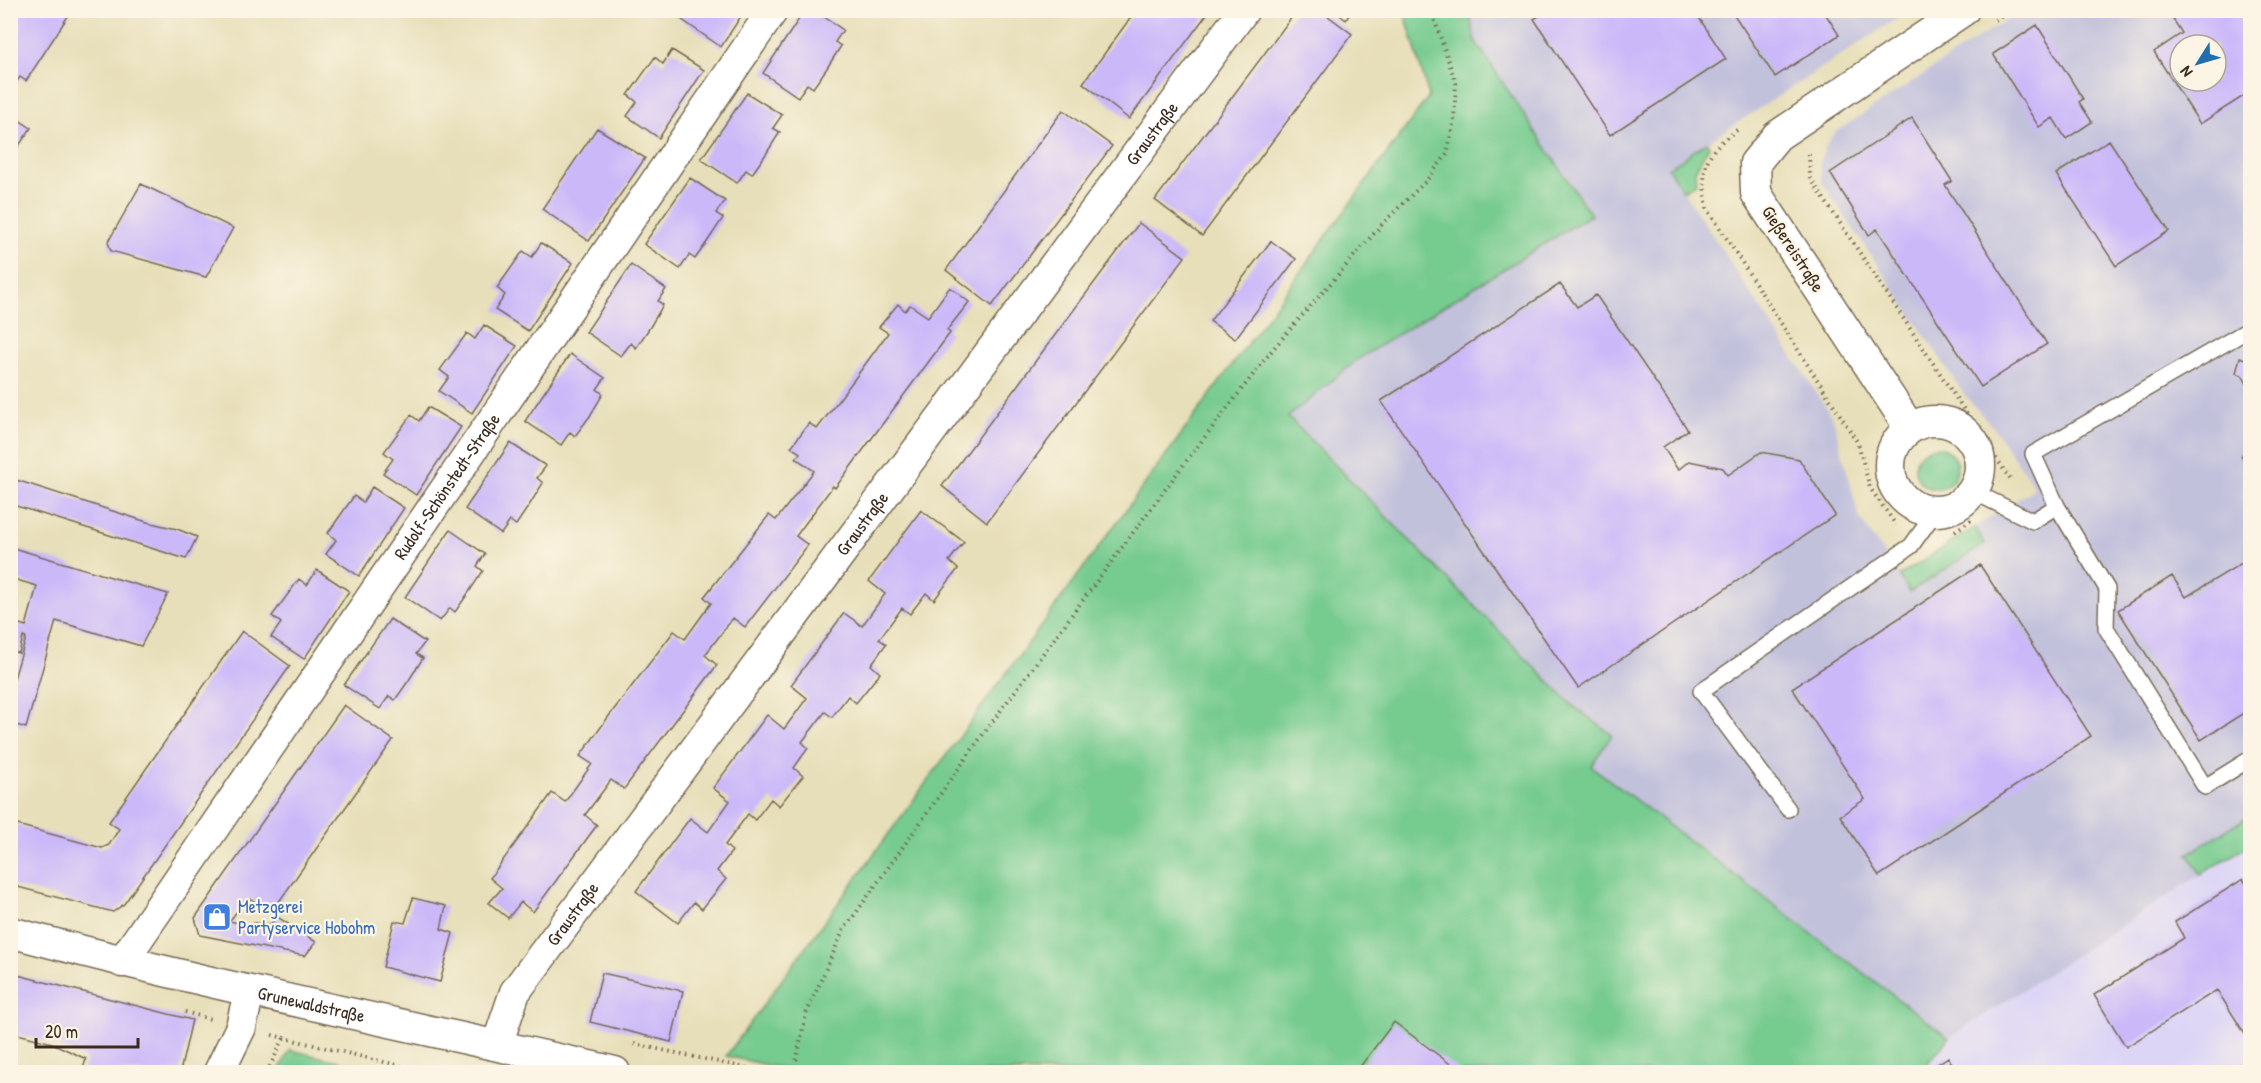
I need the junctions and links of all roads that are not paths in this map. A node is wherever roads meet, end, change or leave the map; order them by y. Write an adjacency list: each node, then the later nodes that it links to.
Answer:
1 (773, 10): 12 (street, Rudolf-Schönstedt-Straße)
2 (1244, 10): 14 (street, Graustraße)
3 (1964, 10): 5 (street, Gießereistraße)
4 (2250, 330): 7 (lane)
5 (1910, 428): 6 (street); 8 (street)
6 (1984, 498): 7 (lane); 8 (street)
7 (2057, 506): 9 (lane)
8 (1936, 511): 10 (lane)
9 (2250, 759)
10 (1788, 808)
11 (10, 932): 12 (street, Grunewaldstraße)
12 (122, 962): 13 (street, Grunewaldstraße)
13 (249, 992): 14 (street, Grunewaldstraße); 15 (street)
14 (497, 1045): 16 (street, Grunewaldstraße)
15 (219, 1072)
16 (615, 1072)

